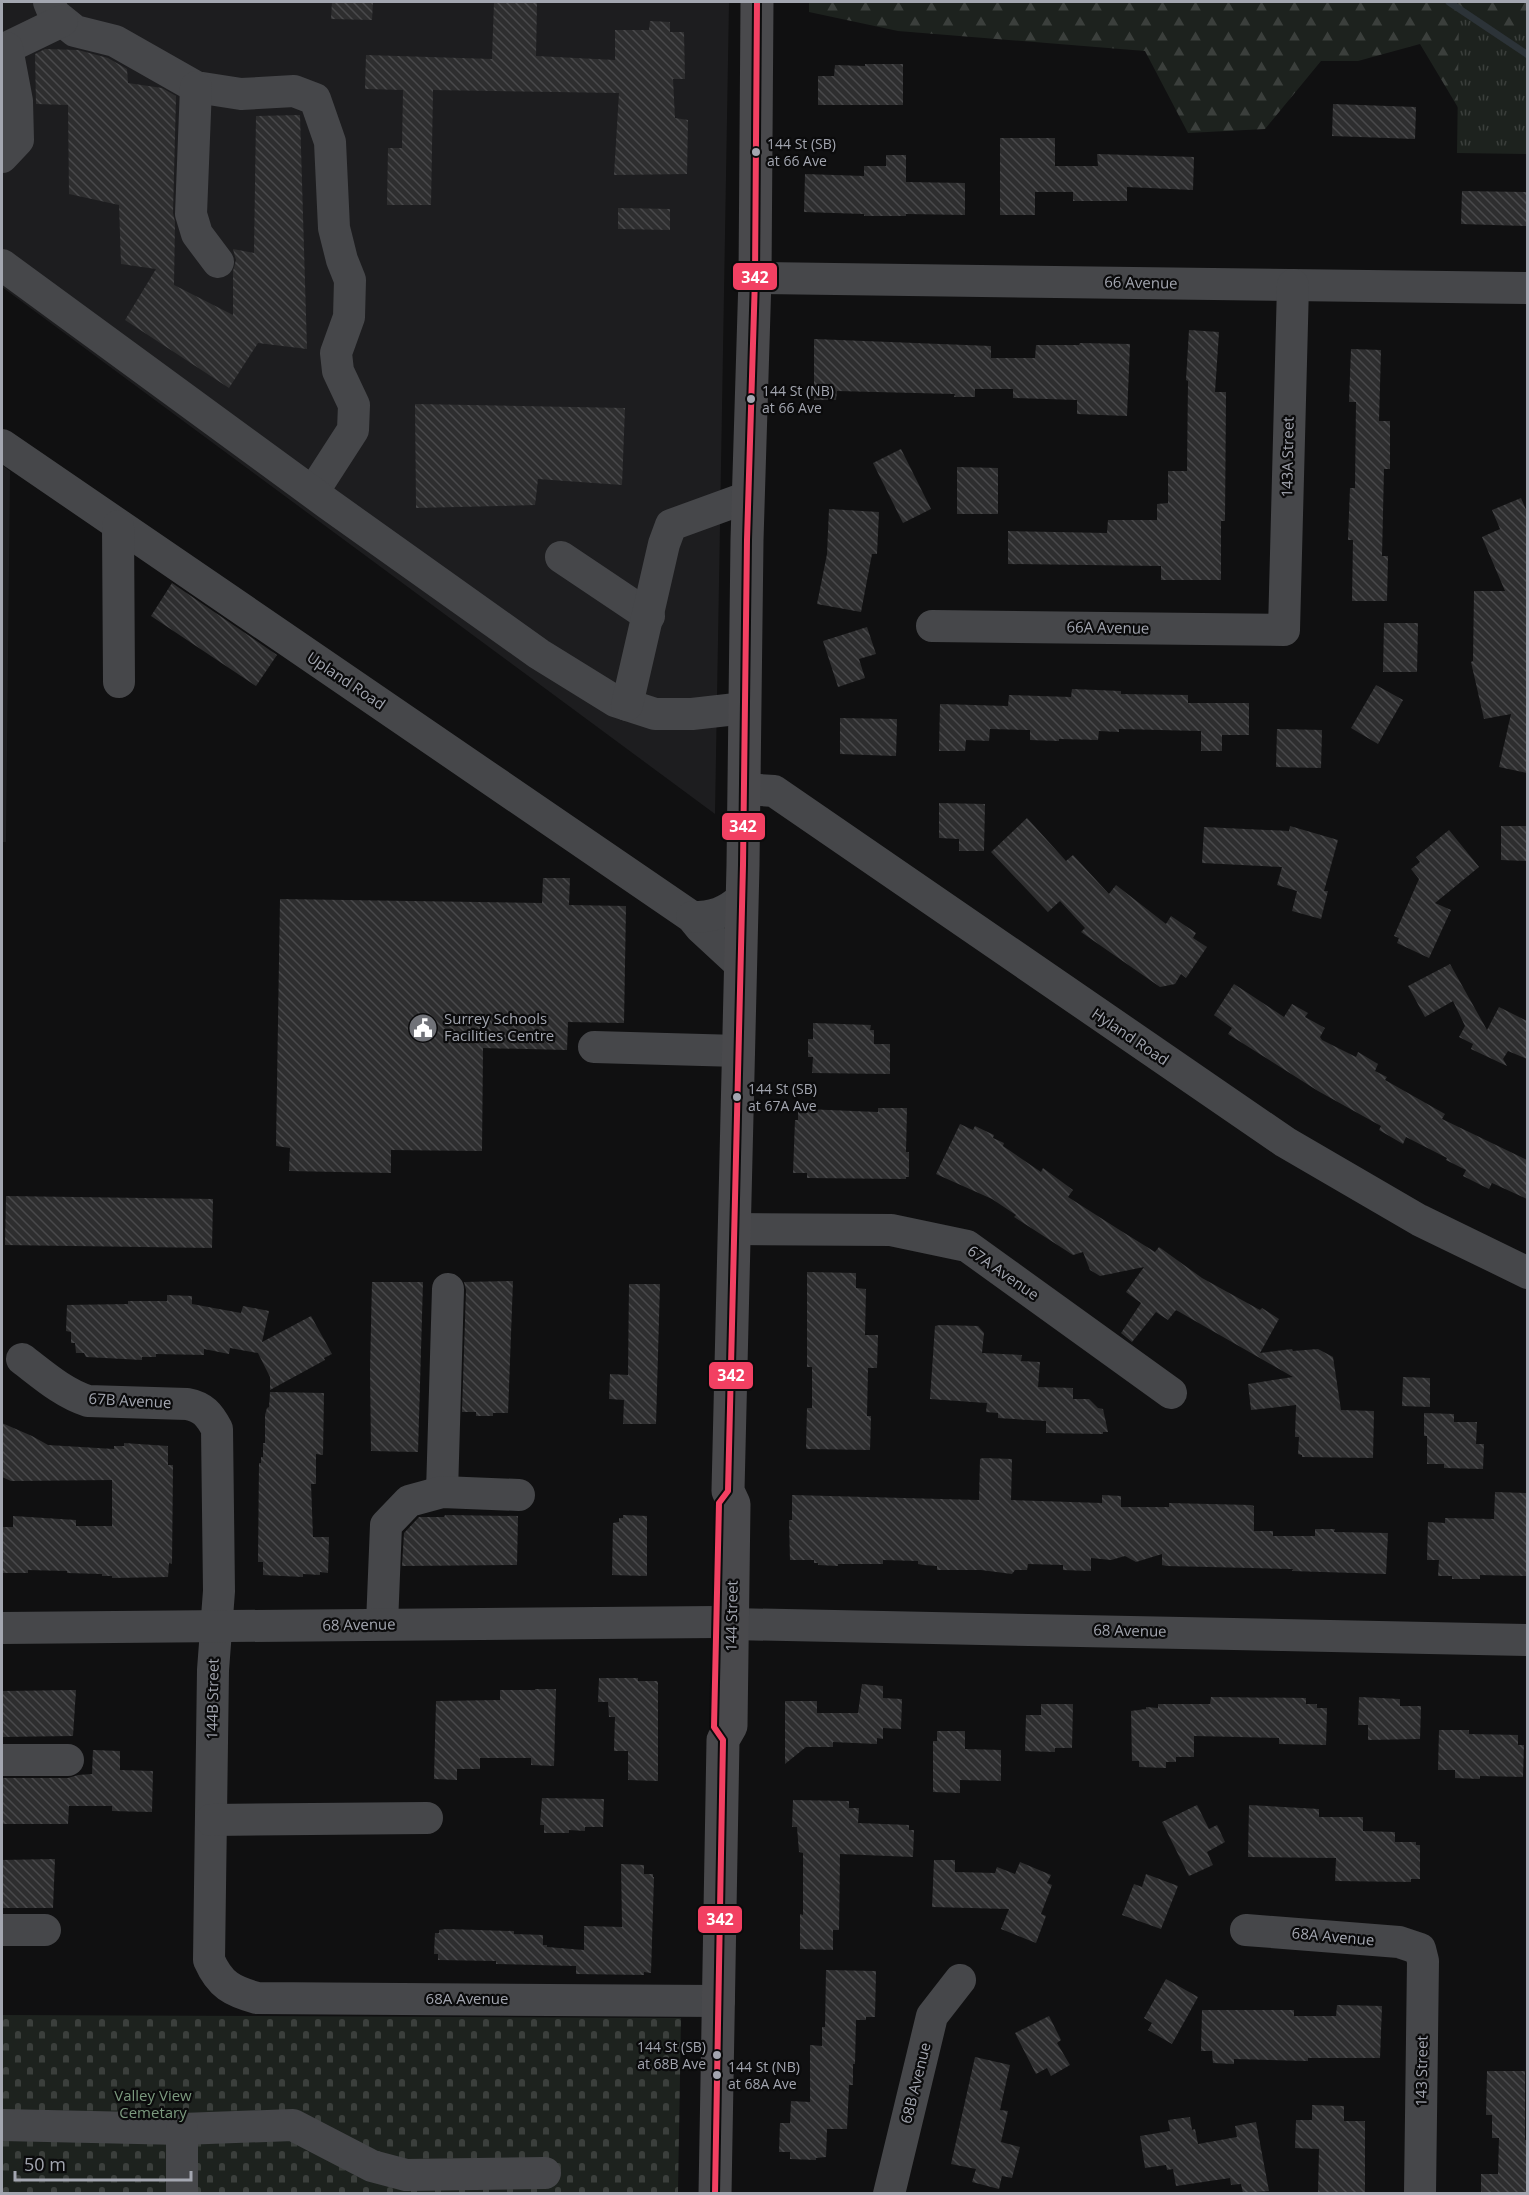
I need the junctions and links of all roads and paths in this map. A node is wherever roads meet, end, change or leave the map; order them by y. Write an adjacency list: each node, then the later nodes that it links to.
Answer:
1 (757, 2): 8 (main road, 144 Street)
2 (55, 11): 3 (street); 4 (street)
3 (4, 49): 5 (street)
4 (196, 87): 6 (street); 12 (street)
5 (2, 157)
6 (218, 262)
7 (2, 265): 12 (street)
8 (755, 278): 9 (street, 66 Avenue); 13 (main road, 144 Street)
9 (1293, 285): 10 (street, 66 Avenue); 18 (street, 143A Street)
10 (1527, 288)
11 (2, 445): 14 (street, Upland Road)
12 (312, 492): 20 (street)
13 (748, 497): 16 (street); 21 (main road, 144 Street)
14 (118, 526): 19 (street); 24 (street, Upland Road)
15 (561, 557): 16 (street)
16 (649, 616): 20 (street)
17 (932, 626): 18 (street, 66A Avenue)
18 (1284, 630)
19 (119, 682)
20 (627, 705): 21 (street)
21 (745, 708): 22 (main road, 144 Street)
22 (744, 789): 23 (main road, 144 Street); 29 (street, Hyland Road)
23 (741, 899): 24 (street); 25 (main road, 144 Street)
24 (692, 917): 25 (street, Upland Road)
25 (741, 965): 27 (main road, 144 Street)
26 (594, 1047): 27 (street)
27 (739, 1051): 28 (main road, 144 Street)
28 (734, 1229): 32 (street, 67A Avenue); 36 (main road, 144 Street)
29 (1527, 1273)
30 (448, 1289): 34 (street)
31 (22, 1359): 33 (street, 67B Avenue)
32 (1171, 1393)
33 (210, 1416): 38 (street, 144B Street)
34 (442, 1492): 35 (street); 37 (street)
35 (519, 1495)
36 (724, 1623): 37 (street, 68 Avenue); 40 (street, 68 Avenue); 51 (main road, 144 Street)
37 (382, 1624): 38 (street, 68 Avenue)
38 (216, 1626): 39 (street, 68 Avenue); 44 (street, 144B Street)
39 (2, 1628)
40 (1527, 1640)
41 (2, 1760): 42 (street)
42 (68, 1760)
43 (427, 1818): 44 (street)
44 (211, 1820): 49 (street, 144B Street)
45 (2, 1930): 46 (street)
46 (45, 1930)
47 (1246, 1930): 48 (street, 68A Avenue)
48 (1420, 1949): 58 (street, 143 Street)
49 (220, 1979): 51 (street, 68A Avenue)
50 (960, 1980): 57 (street, 68B Avenue)
51 (719, 2001): 56 (main road, 144 Street)
52 (2, 2125): 53 (street)
53 (182, 2128): 54 (street); 55 (street)
54 (545, 2173)
55 (182, 2193)
56 (715, 2193)
57 (889, 2193)
58 (1420, 2193)

